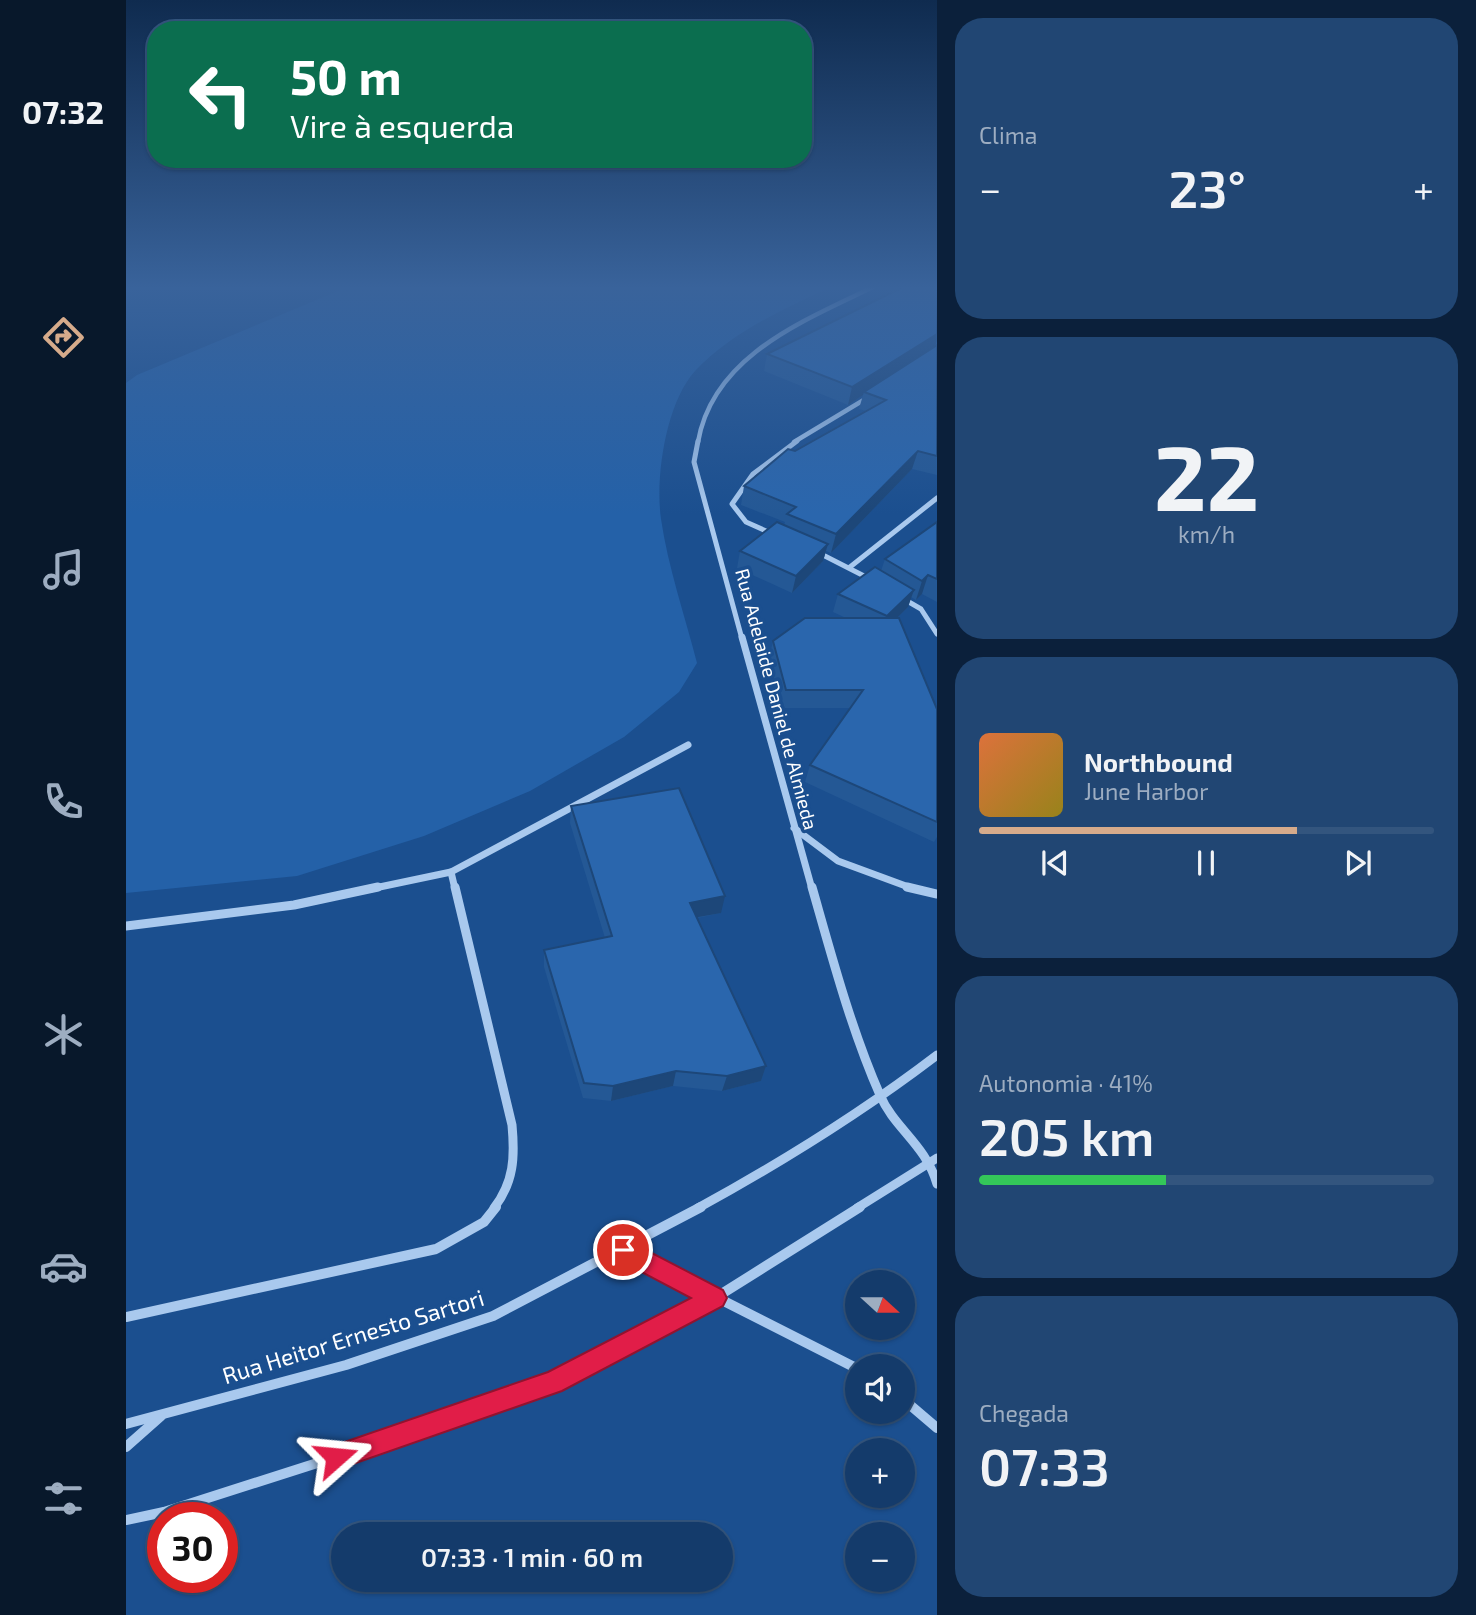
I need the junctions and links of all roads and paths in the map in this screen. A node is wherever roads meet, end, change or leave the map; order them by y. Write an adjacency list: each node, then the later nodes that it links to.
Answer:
1 (744, 362): 11 (street, Rua Adelaide Daniel de Almieda)
2 (869, 396): 4 (street)
3 (937, 498): 6 (street)
4 (781, 537)
5 (815, 552): 6 (street)
6 (849, 567): 7 (street)
7 (873, 581)
8 (897, 595): 9 (street)
9 (937, 634)
10 (688, 745): 12 (street)
11 (794, 828): 13 (street); 16 (street, Rua Adelaide Daniel de Almieda)
12 (451, 873): 14 (street); 21 (street)
13 (937, 894)
14 (126, 926)
15 (937, 1055): 16 (street, Rua Heitor Ernesto Sartori)
16 (881, 1098): 17 (street, Rua Adelaide Daniel de Almieda); 19 (street, Rua Heitor Ernesto Sartori)
17 (934, 1161): 18 (street, Rua Adelaide Daniel de Almieda); 20 (street)
18 (937, 1184)
19 (623, 1250): 20 (street); 24 (street, Rua Heitor Ernesto Sartori)
20 (715, 1298): 22 (street); 28 (street)
21 (126, 1317)
22 (845, 1362)
23 (915, 1409): 26 (street)
24 (162, 1415): 25 (street, Rua Heitor Ernesto Sartori); 27 (street, Rua Heitor Ernesto Sartori)
25 (126, 1424)
26 (937, 1428)
27 (126, 1447)
28 (126, 1520)

